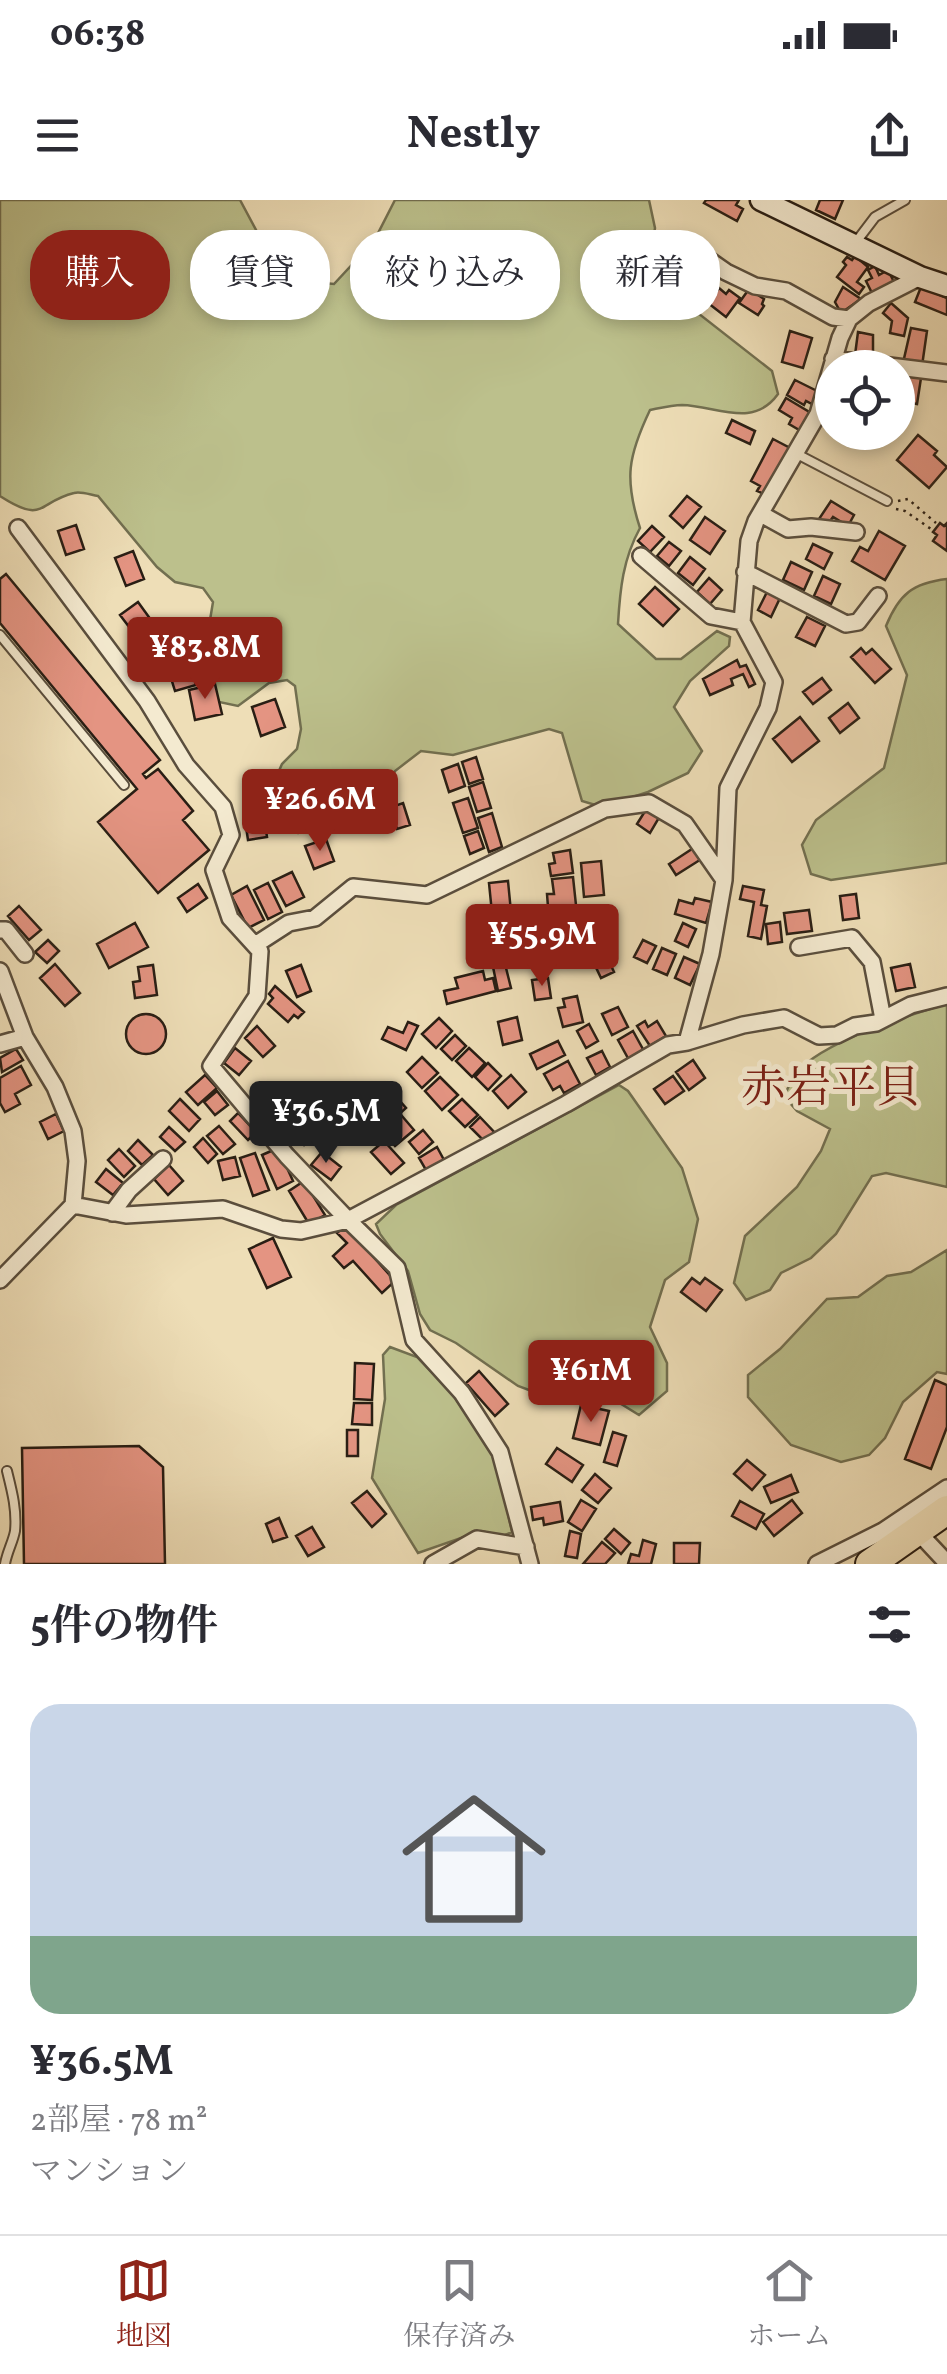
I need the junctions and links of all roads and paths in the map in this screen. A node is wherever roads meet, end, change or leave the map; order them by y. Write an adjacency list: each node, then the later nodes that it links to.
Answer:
1 (762, 200): 3 (street)
2 (905, 200): 3 (lane)
3 (854, 245): 5 (street)
4 (720, 266): 7 (street)
5 (920, 276): 6 (street); 7 (street)
6 (947, 286)
7 (849, 319): 8 (street)
8 (838, 350)
9 (915, 369): 10 (street)
10 (947, 373)
11 (815, 420): 12 (street)
12 (798, 454): 13 (lane); 16 (street)
13 (886, 501)
14 (909, 503): 15 (path); 15 (path); 17 (path)
15 (905, 510): 19 (path)
16 (761, 514): 20 (street); 22 (street)
17 (936, 523)
18 (18, 528): 29 (street)
19 (932, 528)
20 (856, 532)
21 (640, 556): 24 (street)
22 (745, 572): 23 (street); 24 (street)
23 (878, 596)
24 (742, 622): 27 (street)
25 (0, 635): 26 (lane)
26 (124, 785)
27 (724, 880): 29 (street); 36 (street)
28 (0, 930): 31 (street)
29 (255, 945): 41 (street)
30 (798, 947): 34 (street)
31 (25, 954)
32 (0, 971): 35 (street)
33 (947, 996): 34 (street)
34 (883, 1020): 36 (street)
35 (25, 1037): 37 (street); 39 (street)
36 (687, 1042): 41 (street)
37 (0, 1044)
38 (163, 1160): 40 (street)
39 (73, 1205): 40 (street); 42 (street)
40 (112, 1214): 41 (street)
41 (348, 1220): 47 (street)
42 (0, 1280)
43 (7, 1471): 48 (lane)
44 (947, 1488): 51 (street)
45 (947, 1510): 46 (highway)
46 (918, 1532): 52 (highway); 53 (street)
47 (526, 1547): 49 (street); 50 (street)
48 (5, 1564)
49 (433, 1564)
50 (530, 1564)
51 (817, 1564)
52 (870, 1564)
53 (947, 1564)

